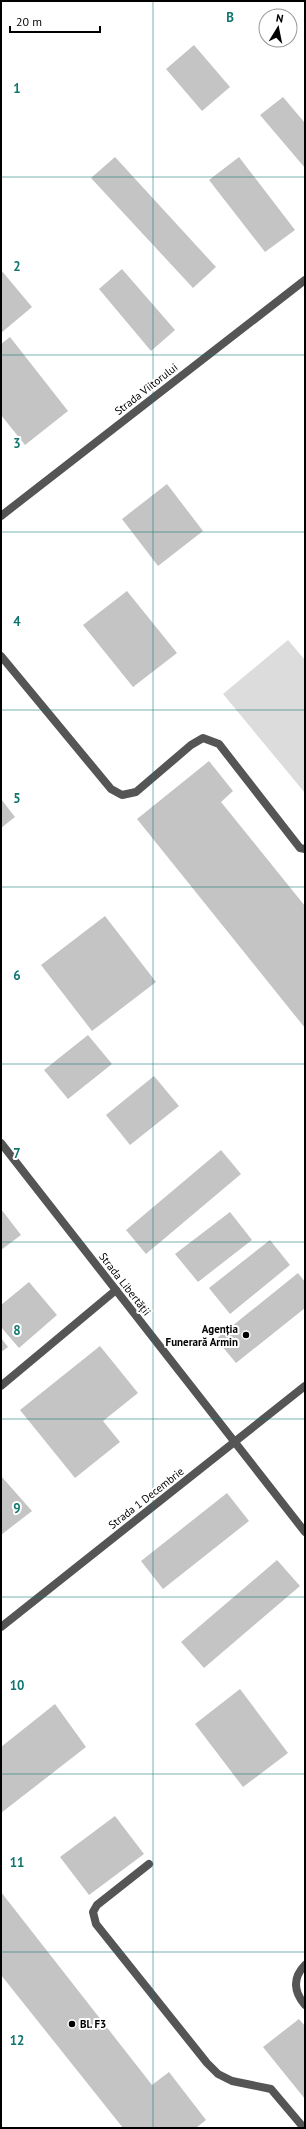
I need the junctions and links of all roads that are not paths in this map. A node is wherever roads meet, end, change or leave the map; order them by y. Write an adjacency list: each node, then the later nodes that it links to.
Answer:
1 (305, 280): 2 (street, Strada Viitorului)
2 (1, 516)
3 (1, 656): 4 (street)
4 (305, 849)
5 (1, 1144): 6 (street, Strada Libertății)
6 (116, 1290): 7 (street); 9 (street, Strada Libertății)
7 (1, 1386)
8 (305, 1386): 9 (street, Strada 1 Decembrie)
9 (234, 1442): 10 (street, Strada Libertății); 11 (street, Strada 1 Decembrie)
10 (305, 1532)
11 (1, 1626)
12 (149, 1864): 15 (street)
13 (305, 1965): 14 (street)
14 (305, 2005)
15 (304, 2128)

